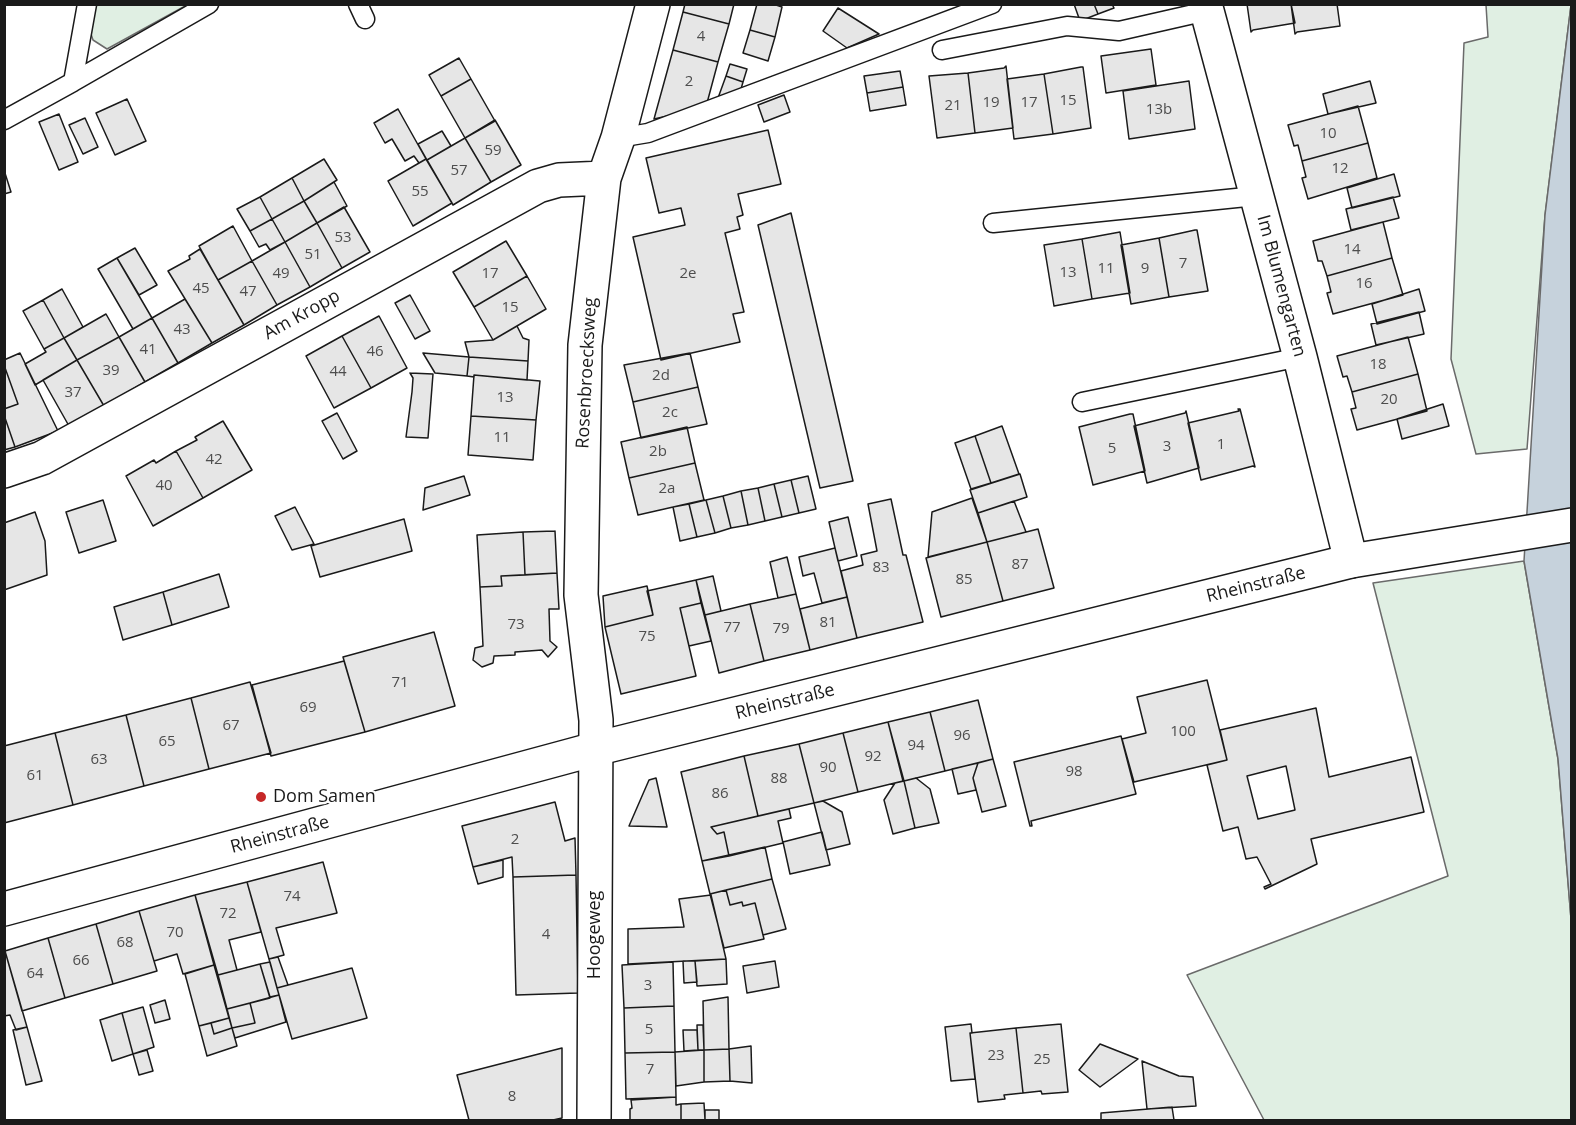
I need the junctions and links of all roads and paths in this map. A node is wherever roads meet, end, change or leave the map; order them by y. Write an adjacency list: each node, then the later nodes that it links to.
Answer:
1 (87, 4): 7 (lane)
2 (209, 4): 7 (lane)
3 (653, 4): 9 (street, Rosenbroecksweg)
4 (992, 4): 9 (lane)
5 (1207, 8): 6 (lane); 11 (street, Im Blumengarten)
6 (942, 50)
7 (73, 82): 8 (lane)
8 (4, 120)
9 (618, 138): 10 (street, Rosenbroecksweg)
10 (604, 178): 15 (street, Am Kropp); 18 (street, Rosenbroecksweg)
11 (1256, 196): 12 (lane); 13 (street, Im Blumengarten)
12 (993, 223)
13 (1300, 357): 14 (lane); 17 (street, Im Blumengarten)
14 (1082, 402)
15 (4, 471)
16 (1572, 525): 17 (street, Rheinstraße)
17 (1351, 561): 18 (street, Rheinstraße)
18 (595, 748): 19 (street, Rheinstraße); 20 (street, Hoogeweg)
19 (4, 909)
20 (594, 1120)

